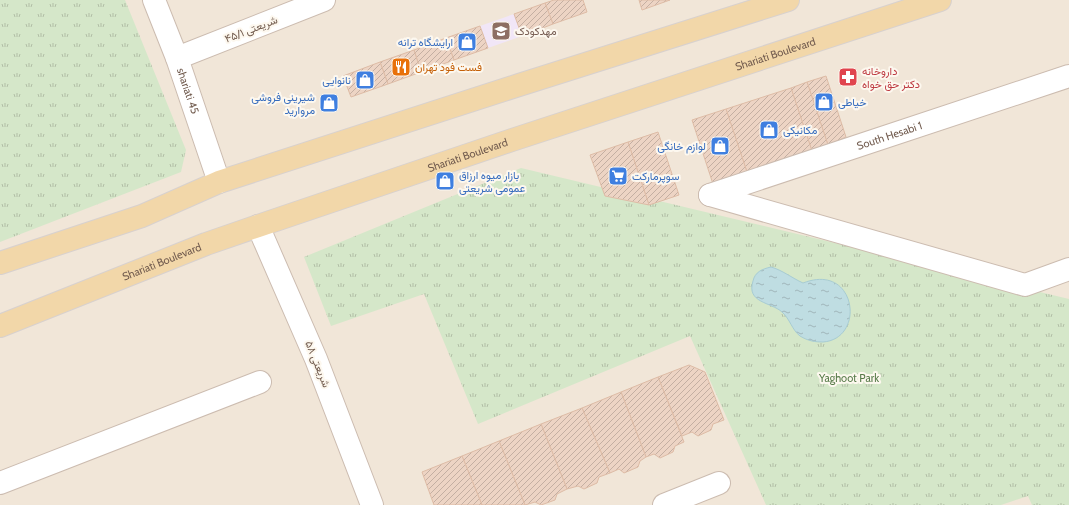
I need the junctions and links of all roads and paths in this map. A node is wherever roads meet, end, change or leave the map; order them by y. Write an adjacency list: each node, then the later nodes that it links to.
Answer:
1 (154, 0): 5 (street, shariati 45)
2 (324, 0): 5 (street, شریعتی ۴۵/۱)
3 (788, 0): 7 (main road)
4 (940, 0): 8 (main road, Shariati Boulevard)
5 (177, 58): 7 (street, shariati 45)
6 (1069, 76): 10 (street, South Hesabi 1)
7 (219, 182): 9 (main road)
8 (258, 226): 11 (main road, Shariati Boulevard); 15 (street, شریعتی ۵۸)
9 (0, 264)
10 (1069, 269)
11 (0, 326)
12 (260, 382): 13 (street)
13 (0, 483)
14 (719, 483): 16 (street)
15 (372, 505)
16 (664, 505)

